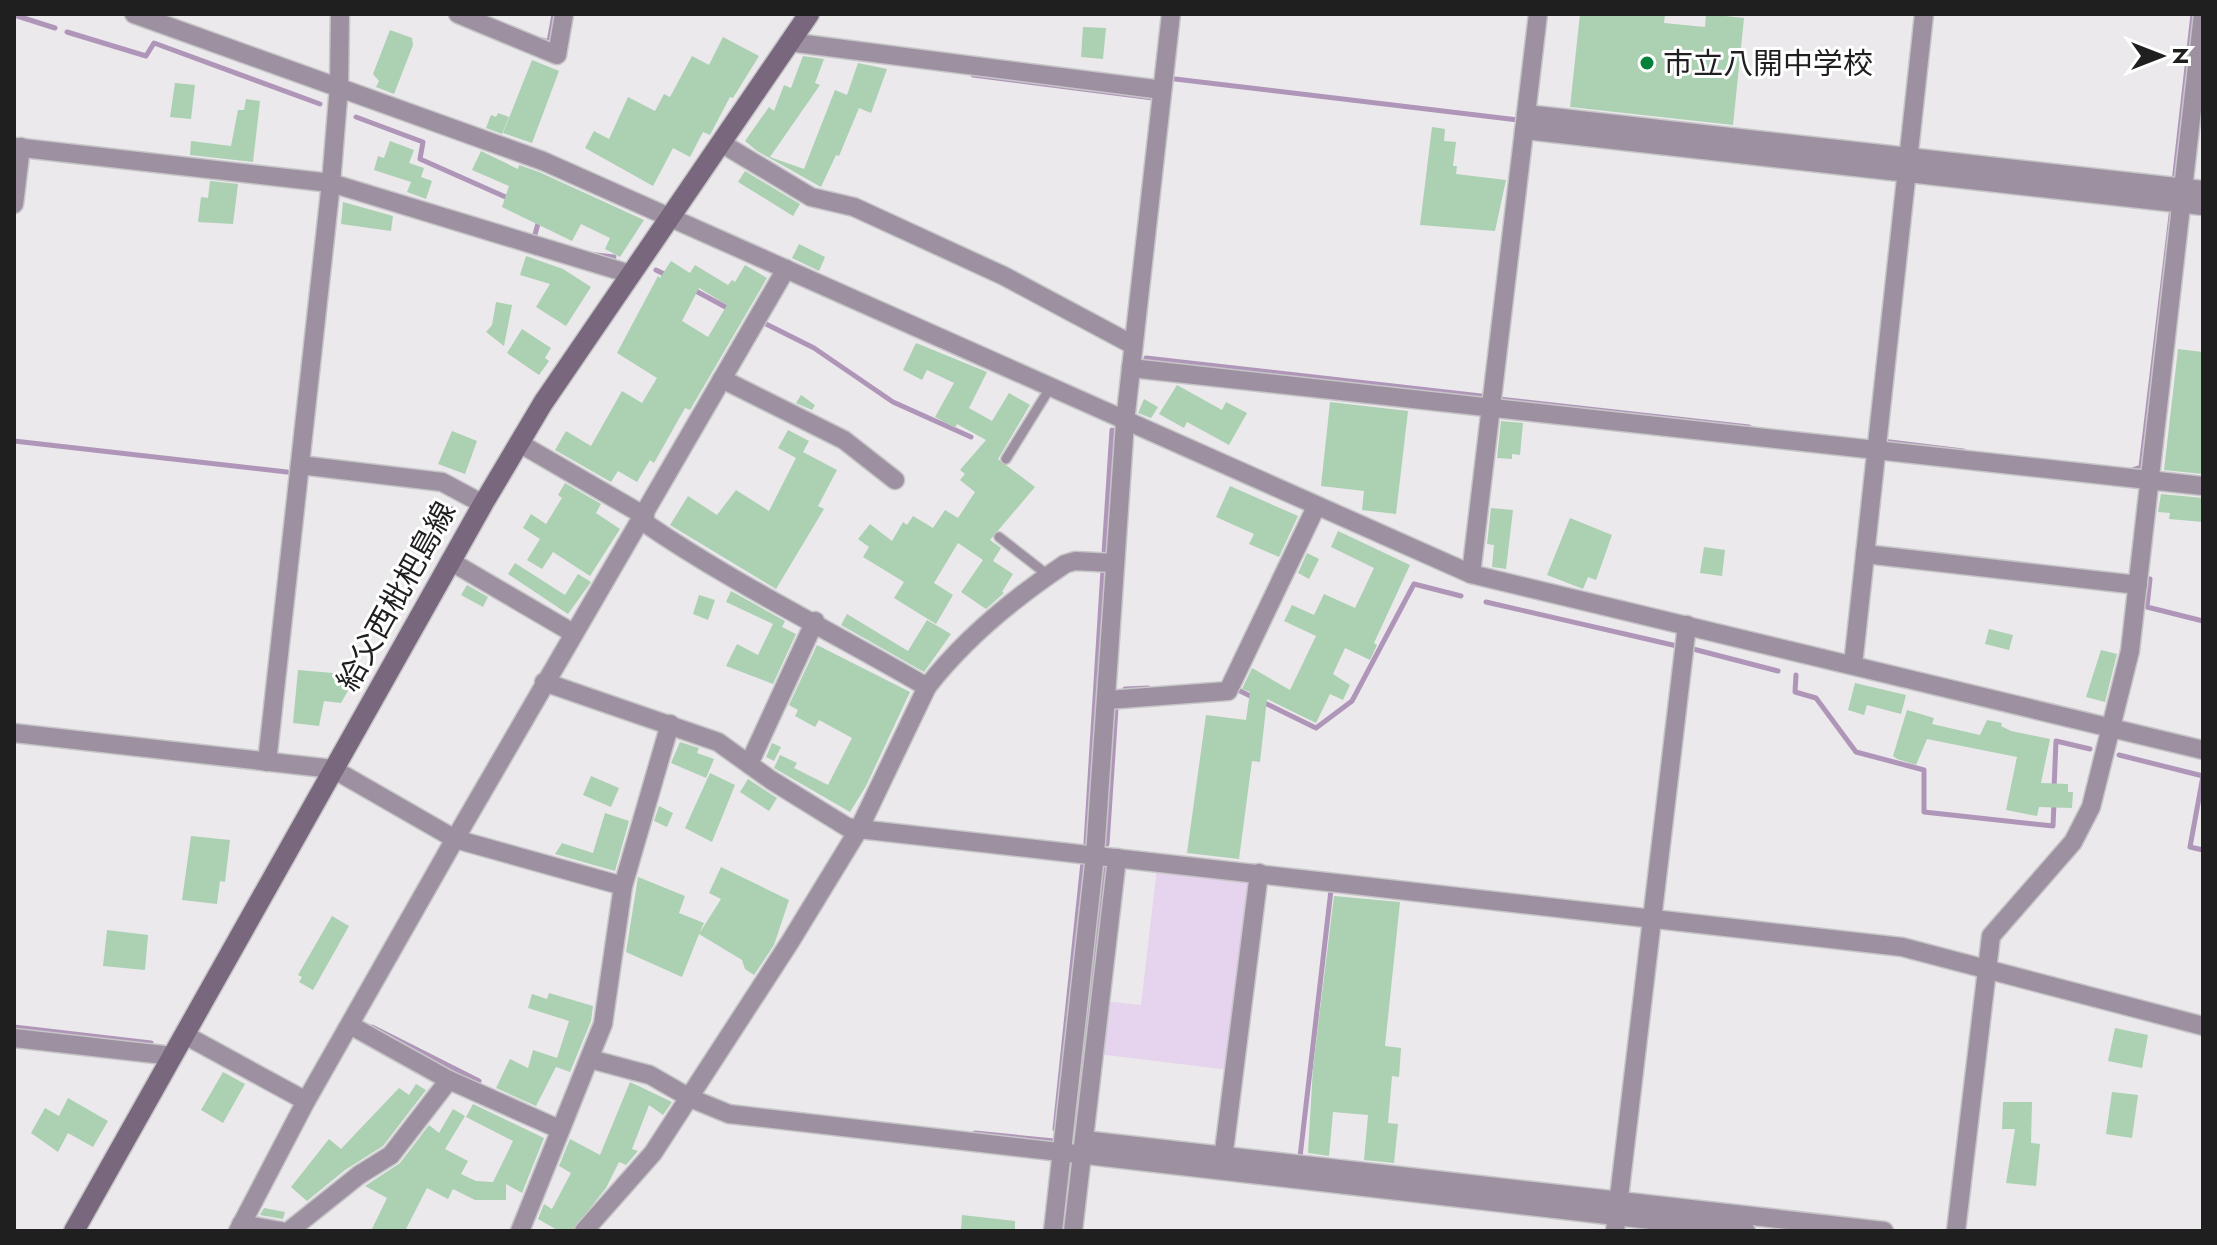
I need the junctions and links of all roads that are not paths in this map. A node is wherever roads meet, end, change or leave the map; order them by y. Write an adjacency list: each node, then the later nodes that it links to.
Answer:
1 (134, 14): 11 (street)
2 (340, 14): 11 (street)
3 (458, 14): 4 (street)
4 (564, 14)
5 (809, 14): 10 (main road, 給父西枇杷島線)
6 (1171, 14): 12 (street)
7 (1538, 14): 13 (street)
8 (1924, 14): 16 (street)
9 (2203, 14): 19 (street)
10 (789, 42): 12 (street); 14 (main road, 給父西枇杷島線)
11 (339, 86): 17 (street); 22 (street)
12 (1162, 90): 25 (street)
13 (1525, 122): 16 (street); 29 (street)
14 (721, 143): 22 (main road, 給父西枇杷島線); 25 (street)
15 (17, 147): 17 (street); 20 (street)
16 (1908, 164): 19 (street); 32 (street)
17 (331, 183): 24 (street); 34 (street)
18 (2203, 190): 19 (street)
19 (2182, 196): 21 (street); 36 (street)
20 (14, 204)
21 (2203, 206)
22 (670, 217): 23 (street); 24 (main road, 給父西枇杷島線)
23 (786, 269): 27 (street); 28 (street)
24 (630, 274): 31 (main road, 給父西枇杷島線)
25 (1133, 345): 26 (street)
26 (1131, 368): 29 (street); 30 (street)
27 (722, 379): 35 (street); 40 (street)
28 (1050, 388): 30 (street); 33 (lane)
29 (1491, 406): 32 (street); 45 (street)
30 (1125, 422): 39 (street); 44 (street)
31 (519, 443): 38 (main road, 給父西枇杷島線); 40 (street)
32 (1875, 451): 36 (street); 42 (street)
33 (1006, 459)
34 (300, 465): 38 (street); 59 (street)
35 (895, 480)
36 (2150, 480): 37 (street); 47 (street)
37 (2203, 486)
38 (483, 504): 43 (main road, 給父西枇杷島線)
39 (1316, 507): 45 (street); 54 (street)
40 (644, 519): 48 (street); 50 (street)
41 (999, 537): 46 (lane)
42 (1865, 554): 47 (street); 51 (street)
43 (450, 561): 50 (street); 61 (main road, 給父西枇杷島線)
44 (1114, 563): 46 (street); 54 (street)
45 (1471, 574): 49 (street)
46 (1049, 576): 53 (street)
47 (2138, 585): 56 (street)
48 (815, 621): 53 (street); 60 (street)
49 (1687, 625): 51 (street); 68 (street)
50 (573, 633): 52 (street)
51 (1853, 665): 56 (street)
52 (544, 682): 55 (street); 63 (street)
53 (927, 687): 62 (street)
54 (1107, 700): 64 (street)
55 (670, 724): 60 (street); 67 (street)
56 (2111, 729): 58 (street); 69 (street)
57 (14, 733): 59 (street)
58 (2203, 750)
59 (267, 762): 61 (street)
60 (749, 764): 62 (street)
61 (333, 769): 63 (street); 72 (main road, 給父西枇杷島線)
62 (859, 829): 64 (street); 77 (street)
63 (455, 839): 67 (street); 70 (street)
64 (1095, 855): 65 (street); 81 (street)
65 (1117, 858): 66 (street); 80 (street)
66 (1259, 873): 68 (street); 82 (street)
67 (623, 886): 75 (street)
68 (1651, 917): 69 (street); 83 (street)
69 (1986, 968): 71 (street); 94 (street)
70 (350, 1025): 76 (street); 78 (street)
71 (2203, 1026)
72 (185, 1035): 74 (main road, 給父西枇杷島線); 78 (street)
73 (14, 1038): 74 (street)
74 (173, 1056): 85 (main road, 給父西枇杷島線)
75 (590, 1059): 77 (street); 79 (street)
76 (449, 1080): 79 (street); 87 (street)
77 (690, 1098): 81 (street); 89 (street)
78 (306, 1101): 84 (street)
79 (559, 1129): 88 (street)
80 (1083, 1147): 81 (street); 82 (street); 91 (street)
81 (1062, 1152): 90 (street)
82 (1223, 1163): 83 (street)
83 (1617, 1216): 92 (street); 93 (street)
84 (239, 1227): 86 (street)
85 (74, 1231)
86 (281, 1231)
87 (289, 1231)
88 (520, 1231)
89 (584, 1231)
90 (1053, 1231)
91 (1073, 1231)
92 (1746, 1231)
93 (1884, 1231)
94 (1956, 1231)

